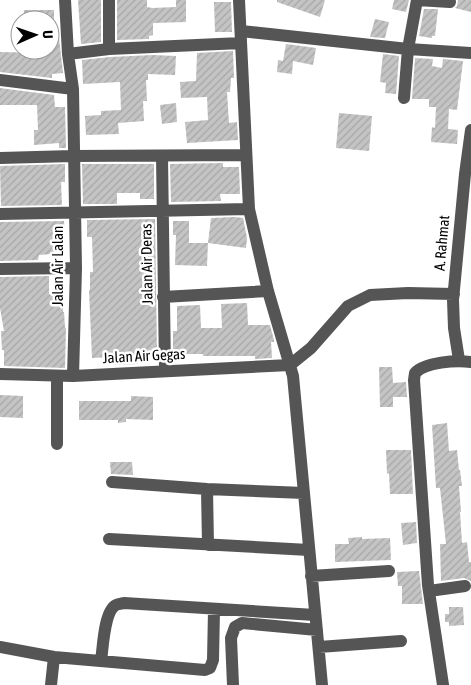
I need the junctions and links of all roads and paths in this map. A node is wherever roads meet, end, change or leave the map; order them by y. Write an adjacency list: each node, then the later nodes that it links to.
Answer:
1 (65, 0): 10 (street, Jalan Air Lalan)
2 (109, 0): 7 (street)
3 (240, 0): 6 (street)
4 (417, 0): 5 (street); 8 (street)
5 (450, 2)
6 (241, 37): 7 (street); 8 (street); 16 (street)
7 (109, 49): 10 (street)
8 (408, 49): 9 (street); 13 (street)
9 (471, 52)
10 (68, 54): 12 (street, Jalan Air Lalan)
11 (0, 80): 12 (street)
12 (73, 89): 17 (street, Jalan Air Lalan)
13 (404, 98)
14 (471, 130): 15 (street, A. Rahmat)
15 (469, 152): 27 (street, A. Rahmat)
16 (246, 155): 18 (street); 20 (street)
17 (74, 156): 18 (street); 19 (street); 22 (street, Jalan Air Lalan)
18 (162, 156): 21 (street, Jalan Air Deras)
19 (0, 158)
20 (249, 209): 21 (street); 26 (street)
21 (162, 212): 22 (street); 28 (street, Jalan Air Deras)
22 (75, 213): 23 (street); 24 (street, Jalan Air Lalan)
23 (0, 214)
24 (76, 268): 25 (street); 34 (street, Jalan Air Lalan)
25 (0, 269)
26 (268, 291): 28 (street); 30 (street)
27 (454, 294): 29 (street, A. Rahmat); 30 (street)
28 (163, 297): 31 (street, Jalan Air Deras)
29 (465, 361): 45 (street)
30 (290, 365): 31 (street, Jalan Air Gegas); 38 (street)
31 (165, 370): 34 (street, Jalan Air Gegas)
32 (0, 374): 33 (street, Jalan Air Gegas)
33 (57, 376): 34 (street, Jalan Air Gegas); 35 (street)
34 (73, 376)
35 (57, 444)
36 (112, 482): 37 (street)
37 (207, 489): 38 (street); 40 (street)
38 (304, 493): 41 (street)
39 (109, 540): 40 (street)
40 (208, 545): 41 (street)
41 (309, 550): 43 (street)
42 (389, 571): 43 (street)
43 (311, 576): 47 (street)
44 (464, 586): 45 (street)
45 (429, 591): 57 (street)
46 (214, 610): 47 (street); 53 (street); 53 (street)
47 (315, 615): 48 (street)
48 (317, 630): 50 (street); 55 (street)
49 (401, 641): 50 (street)
50 (319, 646): 56 (street)
51 (0, 647): 52 (street)
52 (54, 657): 53 (street); 54 (street)
53 (101, 661)
54 (51, 685)
55 (233, 685)
56 (322, 685)
57 (443, 685)

